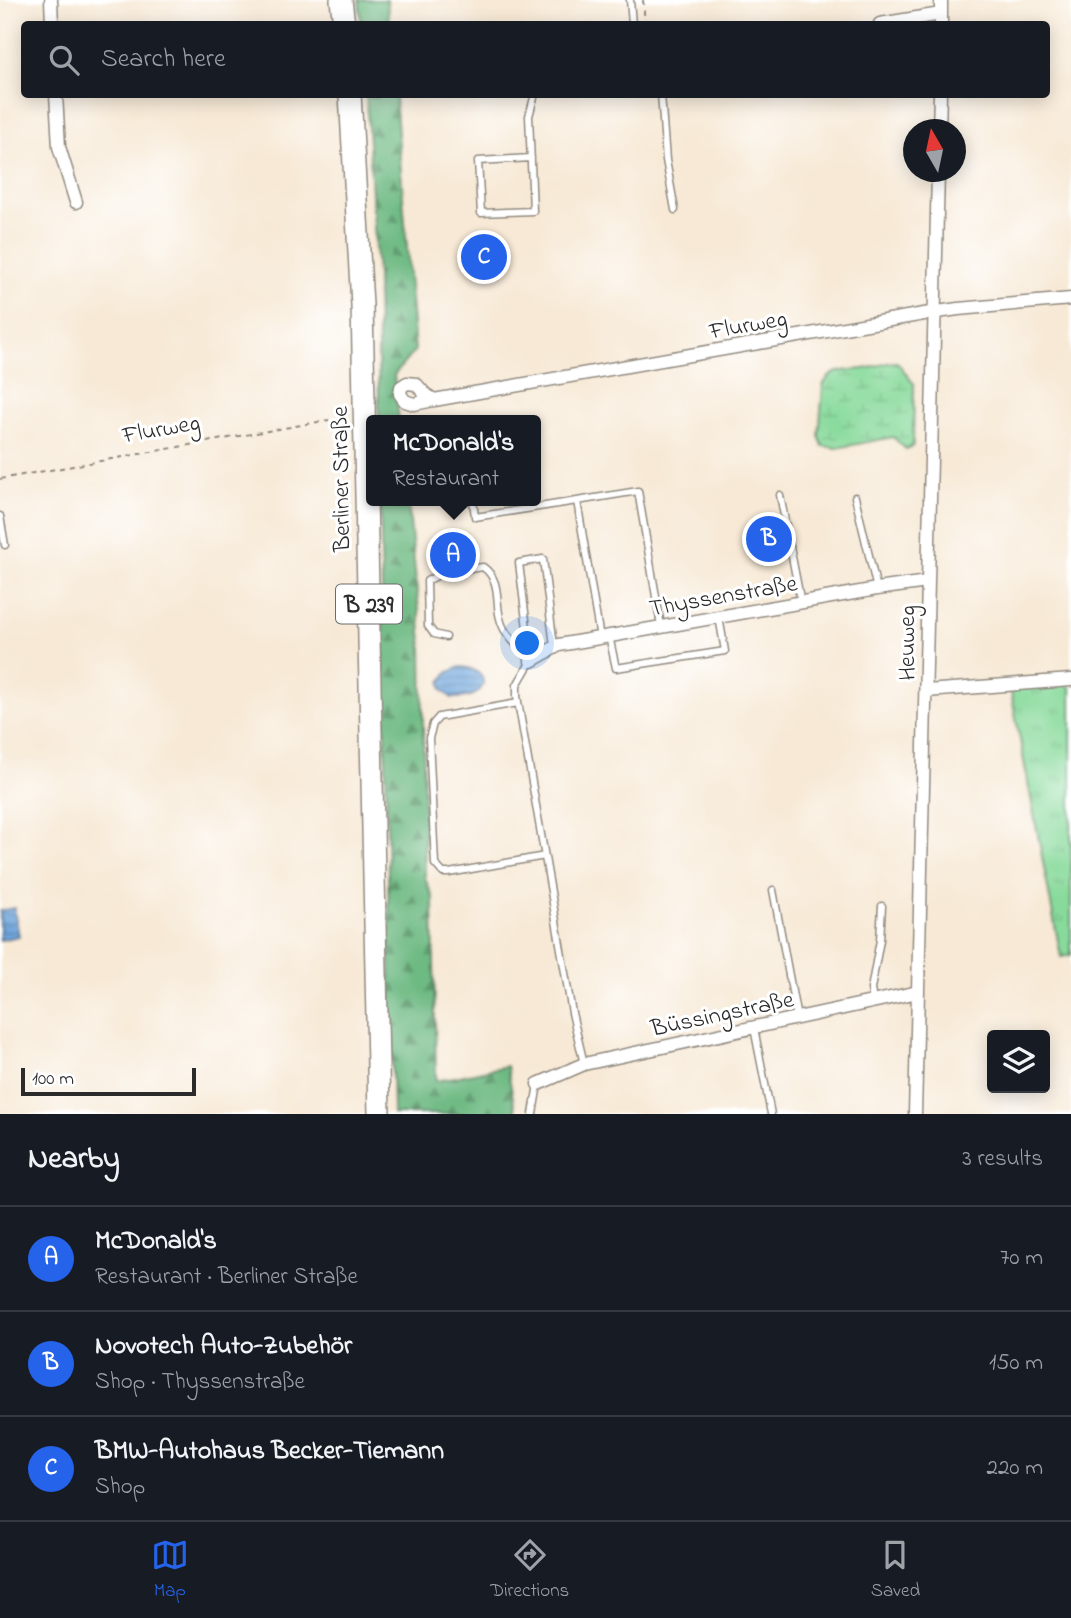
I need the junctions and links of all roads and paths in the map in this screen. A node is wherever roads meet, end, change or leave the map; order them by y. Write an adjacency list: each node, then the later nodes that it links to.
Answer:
1 (51, 0): 7 (street)
2 (341, 0): 8 (main road)
3 (630, 0): 9 (lane)
4 (643, 0): 10 (path)
5 (941, 0): 6 (street)
6 (941, 19): 11 (street)
7 (52, 21)
8 (344, 21)
9 (632, 21)
10 (645, 21)
11 (917, 21)
12 (56, 98): 20 (street)
13 (350, 98): 28 (main road, Berliner Straße / B 239)
14 (534, 98): 18 (lane)
15 (661, 98): 21 (lane)
16 (940, 98): 17 (street)
17 (939, 119)
18 (531, 158): 18 (lane)
19 (939, 182): 23 (street, Heuweg)
20 (76, 202)
21 (675, 210)
22 (1071, 299): 23 (street, Flurweg)
23 (937, 313): 24 (street, Flurweg); 35 (street, Heuweg)
24 (434, 400)
25 (329, 420): 26 (path, Flurweg)
26 (0, 479)
27 (780, 495): 37 (lane)
28 (366, 496)
29 (855, 497): 36 (lane)
30 (577, 501): 32 (lane); 39 (lane); 41 (lane)
31 (366, 506): 56 (main road, Berliner Straße / B 239)
32 (474, 506)
33 (0, 516): 34 (lane)
34 (5, 545)
35 (927, 582): 36 (street, Thyssenstraße); 45 (street, Heuweg)
36 (877, 589): 37 (street, Thyssenstraße)
37 (801, 603): 38 (street, Thyssenstraße)
38 (719, 617): 39 (street, Thyssenstraße); 41 (lane)
39 (662, 628): 41 (street, Thyssenstraße)
40 (446, 637): 43 (lane)
41 (605, 637): 42 (street, Thyssenstraße)
42 (554, 646): 43 (street, Thyssenstraße); 43 (lane)
43 (531, 661): 46 (lane)
44 (1071, 680): 45 (street)
45 (926, 691): 50 (street, Heuweg)
46 (519, 702): 47 (lane); 47 (lane)
47 (545, 856): 54 (lane)
48 (773, 890): 52 (lane)
49 (882, 906): 51 (lane)
50 (918, 992): 51 (street, Büssingstraße); 59 (street, Heuweg)
51 (873, 1001): 52 (street, Büssingstraße)
52 (797, 1018): 53 (street, Büssingstraße)
53 (754, 1027): 54 (street, Büssingstraße); 58 (lane)
54 (584, 1064): 55 (street, Büssingstraße)
55 (538, 1084): 57 (lane)
56 (379, 1114)
57 (533, 1114)
58 (771, 1114)
59 (915, 1114)

